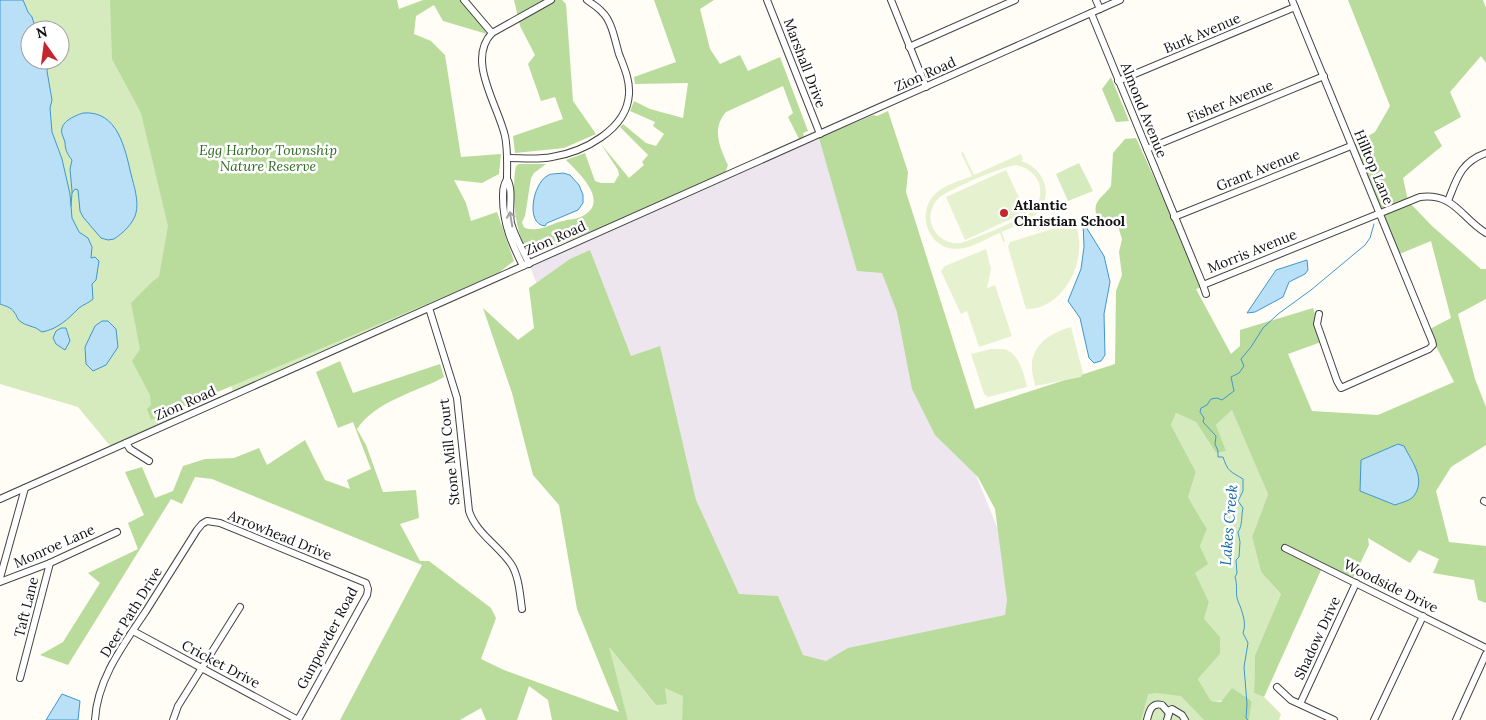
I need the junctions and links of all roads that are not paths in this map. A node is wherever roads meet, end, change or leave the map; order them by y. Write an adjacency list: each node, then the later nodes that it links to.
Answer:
1 (464, 0): 13 (street)
2 (551, 0): 13 (street)
3 (587, 0): 22 (street)
4 (767, 0): 18 (street, Marshall Drive)
5 (891, 0): 14 (street)
6 (1015, 0): 14 (street)
7 (1096, 0): 11 (street)
8 (1120, 0): 11 (street, Zion Road)
9 (1292, 0): 10 (street, Hilltop Lane)
10 (1295, 7): 15 (street, Hilltop Lane); 16 (street, Burk Avenue)
11 (1100, 9): 12 (street, Zion Road)
12 (1091, 13): 16 (street, Almond Avenue); 17 (street, Zion Road)
13 (492, 33): 22 (street)
14 (909, 48): 17 (street)
15 (1324, 76): 19 (street, Hilltop Lane); 20 (street, Fisher Avenue)
16 (1118, 81): 20 (street, Almond Avenue)
17 (926, 87): 18 (street, Zion Road)
18 (820, 134): 27 (street, Zion Road)
19 (1352, 146): 24 (street, Hilltop Lane); 25 (street, Grant Avenue)
20 (1147, 149): 25 (street, Almond Avenue)
21 (1486, 153): 23 (street)
22 (506, 158): 27 (street)
23 (1448, 200): 24 (street, Morris Avenue); 26 (street)
24 (1380, 213): 28 (street, Morris Avenue); 31 (street, Hilltop Lane)
25 (1174, 217): 28 (street, Morris Avenue)
26 (1486, 233)
27 (526, 265): 30 (street, Zion Road)
28 (1203, 285): 29 (street)
29 (1206, 294)
30 (429, 308): 32 (street, Zion Road); 45 (street, Stone Mill Court)
31 (1319, 314)
32 (126, 443): 33 (street); 34 (street, Zion Road)
33 (150, 461)
34 (26, 488): 35 (street, Zion Road); 41 (street)
35 (0, 499)
36 (202, 524): 40 (street, Arrowhead Drive); 47 (street, Deer Path Drive)
37 (117, 532): 39 (street, Monroe Lane)
38 (1285, 548): 43 (street, Woodside Drive)
39 (50, 562): 42 (street, Monroe Lane); 51 (street, Taft Lane)
40 (349, 576): 57 (street, Gunpowder Road)
41 (0, 578)
42 (0, 582)
43 (1356, 583): 46 (street, Woodside Drive); 53 (street, Shadow Drive)
44 (240, 607): 50 (street)
45 (522, 610)
46 (1423, 616): 48 (street, Woodside Drive); 61 (street)
47 (133, 631): 50 (street, Cricket Drive); 55 (street, Deer Path Drive)
48 (1486, 648)
49 (1486, 654): 62 (street)
50 (201, 668): 56 (street); 57 (street, Cricket Drive)
51 (20, 678)
52 (1277, 687): 53 (street)
53 (1300, 704): 60 (street)
54 (1168, 716): 58 (street); 59 (street)
55 (95, 720)
56 (173, 720)
57 (298, 720)
58 (1147, 720)
59 (1185, 720)
60 (1334, 720)
61 (1374, 720)
62 (1456, 720)

